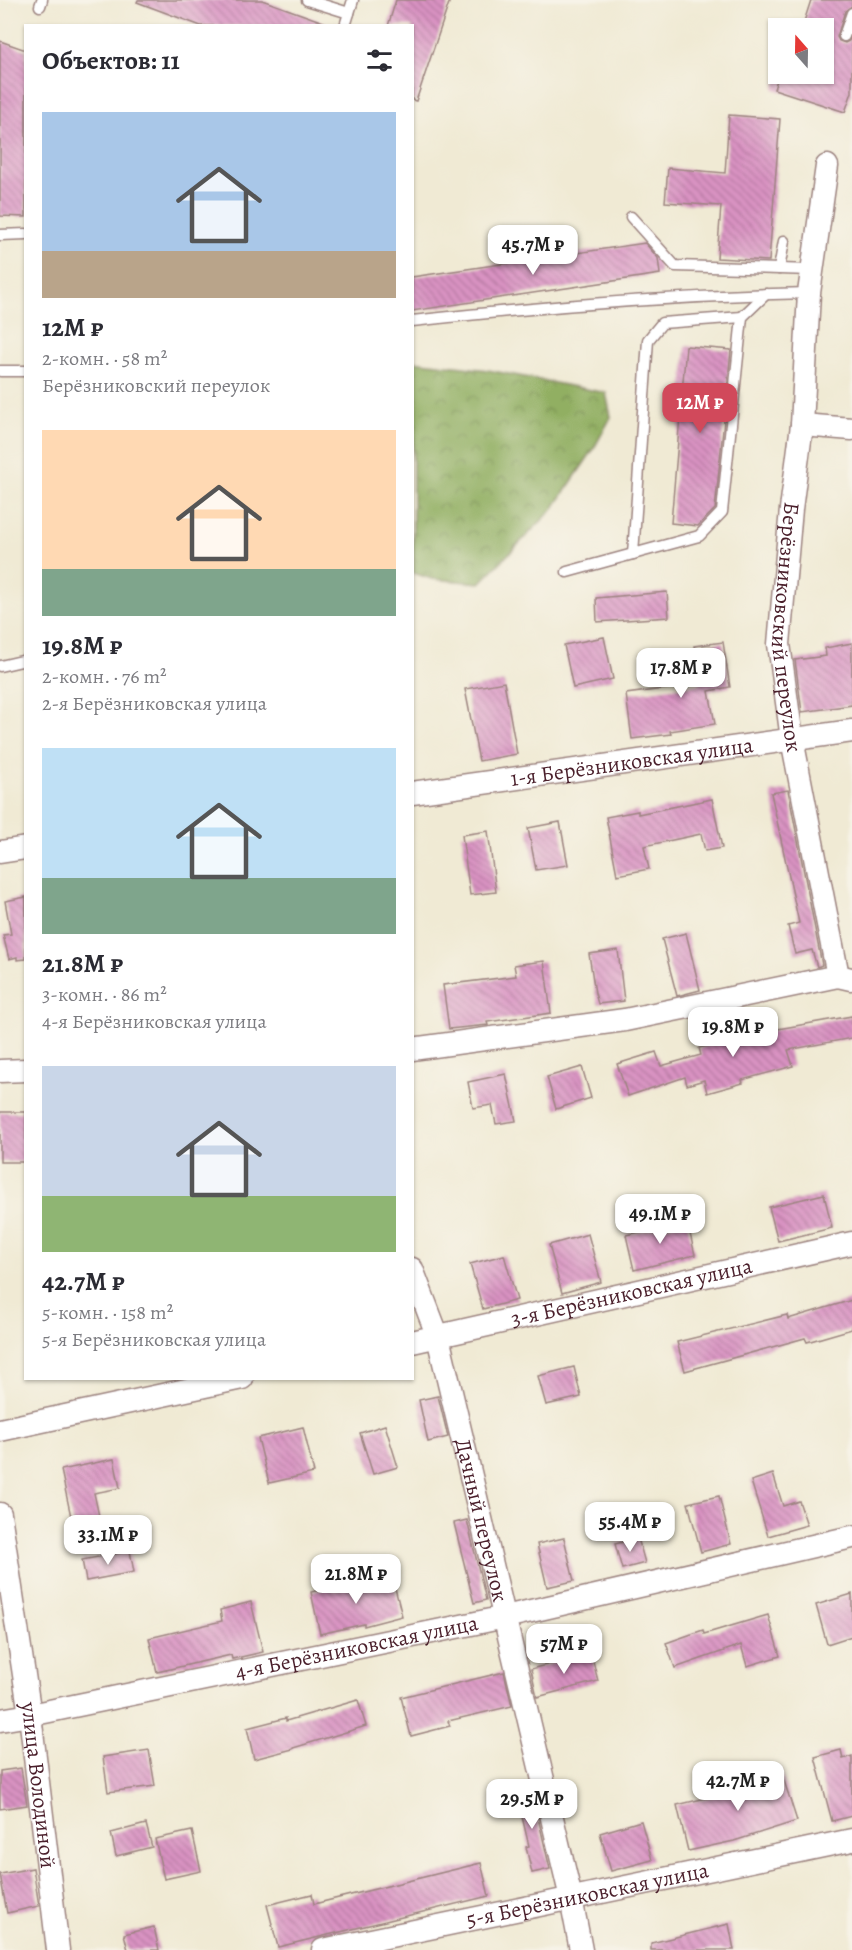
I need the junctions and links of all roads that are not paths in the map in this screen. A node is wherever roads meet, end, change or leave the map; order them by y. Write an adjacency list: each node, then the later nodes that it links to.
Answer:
1 (307, 0): 3 (lane)
2 (353, 0): 3 (lane)
3 (349, 13): 5 (lane)
4 (852, 13): 6 (lane)
5 (346, 24)
6 (844, 36)
7 (827, 166): 13 (street, Берёзниковский переулок)
8 (631, 217): 12 (lane)
9 (24, 234): 10 (lane)
10 (0, 235)
11 (784, 241): 12 (lane)
12 (779, 269): 13 (lane)
13 (812, 270): 14 (street, Берёзниковский переулок)
14 (809, 293): 15 (lane); 20 (street, Берёзниковский переулок)
15 (766, 294): 16 (lane); 17 (lane)
16 (742, 317): 22 (lane); 22 (lane)
17 (414, 321)
18 (0, 371): 19 (lane)
19 (24, 371)
20 (802, 425): 21 (street); 27 (street, Берёзниковский переулок)
21 (852, 429)
22 (633, 554): 23 (lane)
23 (567, 572)
24 (24, 660): 25 (lane)
25 (0, 666)
26 (852, 731): 27 (street, 1-я Берёзниковская улица)
27 (792, 739): 28 (street, 1-я Берёзниковская улица); 31 (street, Берёзниковский переулок)
28 (414, 793)
29 (24, 848): 30 (street)
30 (0, 852)
31 (845, 977): 32 (street)
32 (414, 1049)
33 (24, 1070): 34 (street)
34 (0, 1071)
35 (852, 1244): 37 (street, 3-я Берёзниковская улица)
36 (414, 1274): 37 (street, Дачный переулок)
37 (438, 1337): 38 (street, 3-я Берёзниковская улица); 43 (street, Дачный переулок)
38 (414, 1342)
39 (233, 1380): 40 (street)
40 (0, 1430)
41 (0, 1514): 44 (street, улица Володиной)
42 (852, 1537): 43 (street, 4-я Берёзниковская улица)
43 (505, 1617): 44 (street, 4-я Берёзниковская улица); 47 (street, Дачный переулок)
44 (30, 1715): 45 (street, 4-я Берёзниковская улица); 48 (street, улица Володиной)
45 (0, 1720)
46 (852, 1840): 47 (street, 5-я Берёзниковская улица)
47 (571, 1898): 49 (street, 5-я Берёзниковская улица); 50 (street, Дачный переулок)
48 (58, 1950)
49 (323, 1950)
50 (581, 1950)

